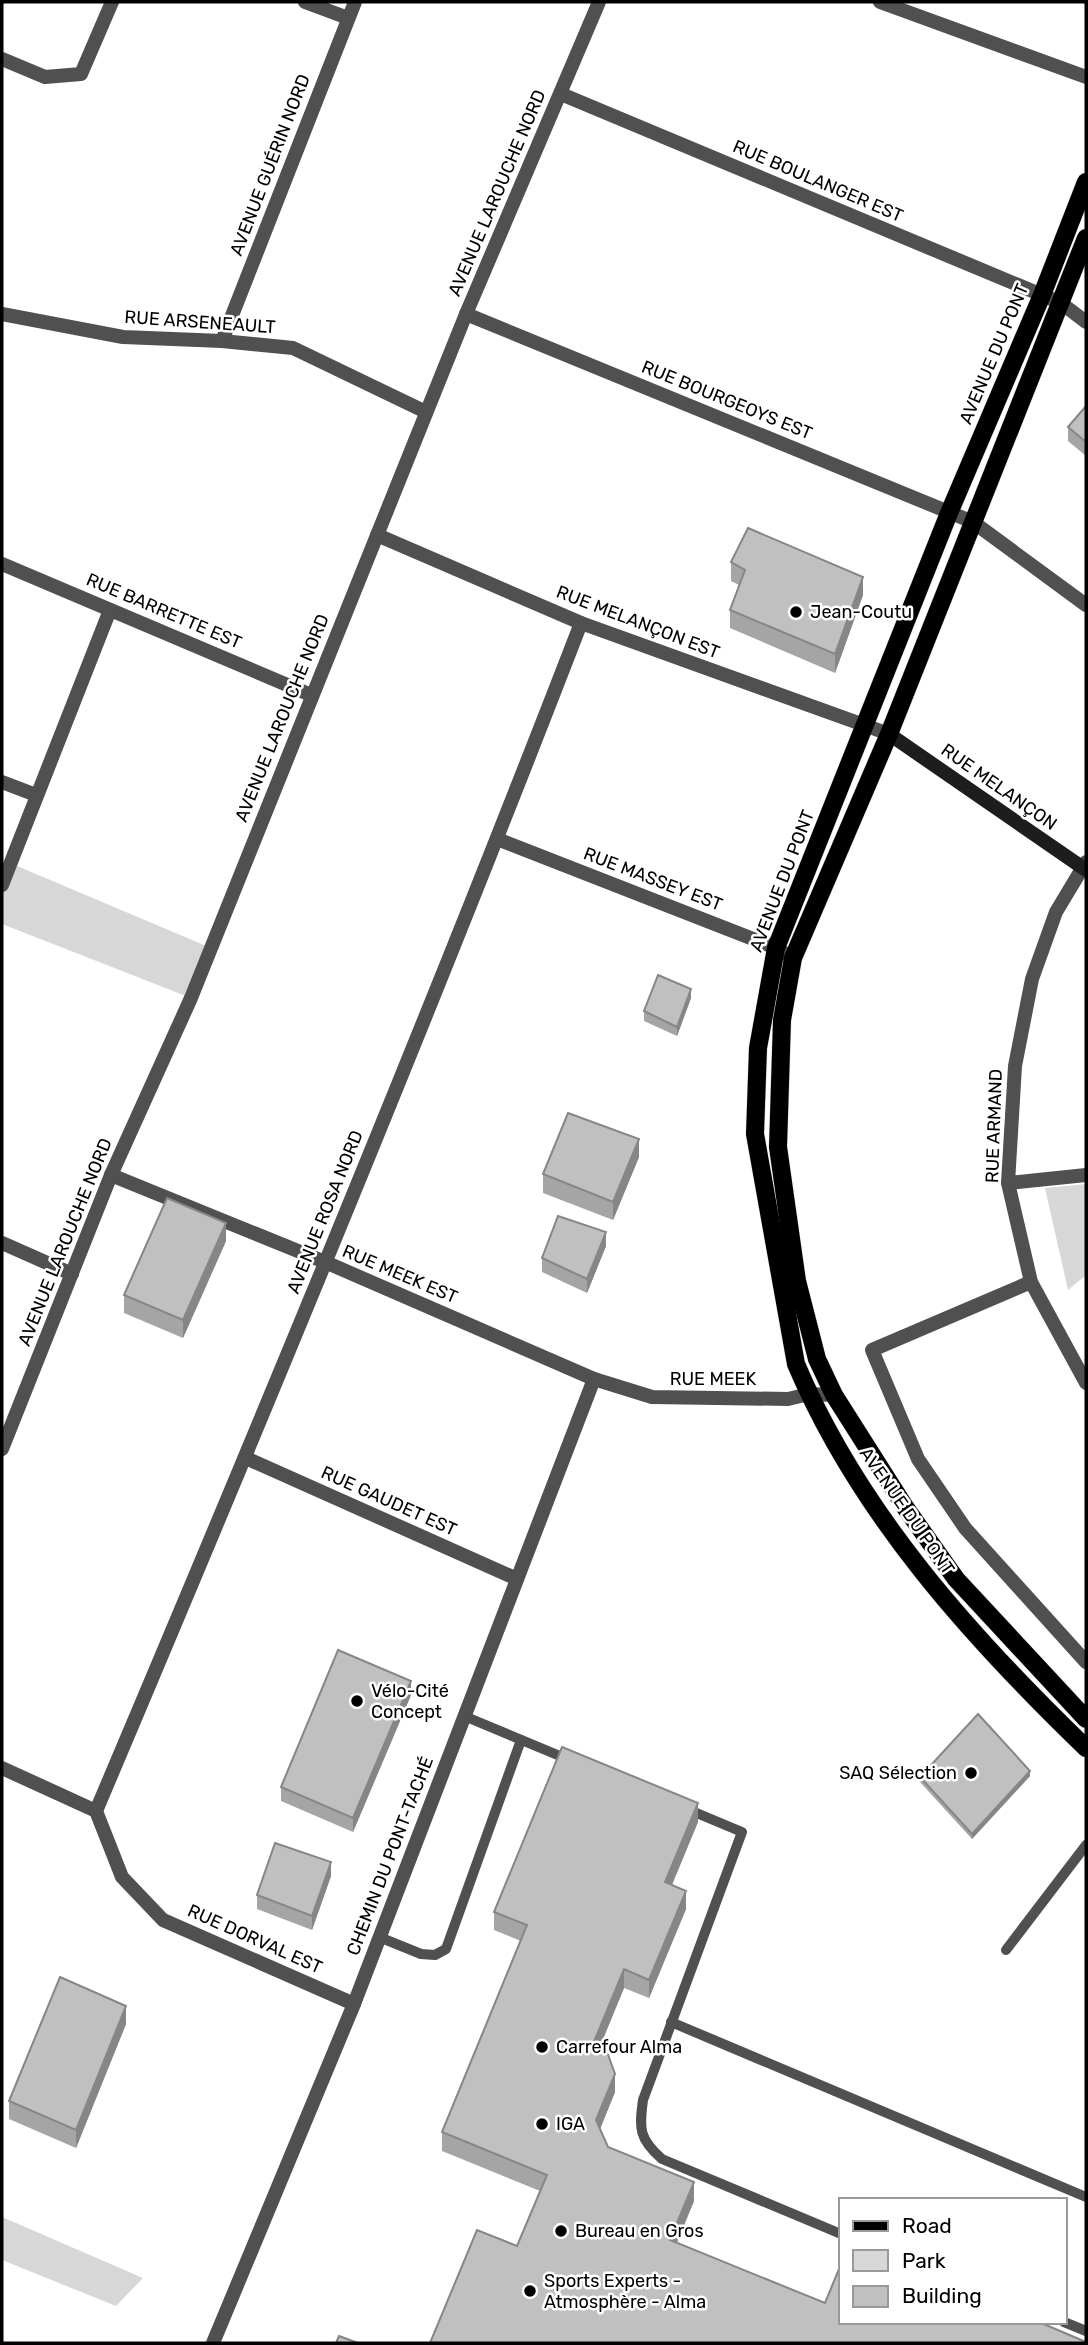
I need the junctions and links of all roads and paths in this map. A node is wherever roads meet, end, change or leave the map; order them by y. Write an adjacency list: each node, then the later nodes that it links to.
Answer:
1 (112, 2): 7 (street)
2 (305, 2): 6 (street)
3 (355, 2): 6 (street, AVENUE GUÉRIN NORD)
4 (599, 2): 9 (street, AVENUE LAROUCHE NORD)
5 (880, 2): 8 (street)
6 (348, 18): 17 (street, AVENUE GUÉRIN NORD)
7 (2, 59)
8 (1086, 77)
9 (561, 94): 12 (street, RUE BOULANGER EST); 15 (street, AVENUE LAROUCHE NORD)
10 (1086, 182): 12 (main road, AVENUE DU PONT)
11 (1086, 239): 13 (main road, AVENUE DU PONT)
12 (1042, 295): 13 (street, RUE BOULANGER EST); 19 (main road, AVENUE DU PONT)
13 (1061, 303): 16 (street, RUE BOULANGER EST); 20 (main road, AVENUE DU PONT)
14 (2, 314): 17 (street, RUE ARSENEAULT)
15 (466, 314): 18 (street, AVENUE LAROUCHE NORD); 19 (street, RUE BOURGEOYS EST)
16 (1086, 322)
17 (222, 341): 18 (street, RUE ARSENEAULT)
18 (426, 412): 21 (street, AVENUE LAROUCHE NORD)
19 (949, 513): 20 (street, RUE BOURGEOYS EST); 27 (main road, AVENUE DU PONT)
20 (973, 522): 23 (street, RUE BOURGEOYS EST); 28 (main road, AVENUE DU PONT)
21 (377, 535): 25 (street, RUE MELANÇON EST); 26 (street, AVENUE LAROUCHE NORD)
22 (2, 564): 24 (street, RUE BARRETTE EST)
23 (1086, 605)
24 (110, 610): 26 (street, RUE BARRETTE EST); 30 (street)
25 (581, 623): 27 (street, RUE MELANÇON EST); 31 (street, AVENUE ROSA NORD)
26 (311, 695): 36 (street, AVENUE LAROUCHE NORD)
27 (865, 726): 28 (street, RUE MELANÇON EST); 34 (main road, AVENUE DU PONT)
28 (889, 734): 32 (street, RUE MELANÇON); 35 (main road, AVENUE DU PONT)
29 (2, 782): 30 (street)
30 (36, 795): 33 (street)
31 (497, 839): 34 (street, RUE MASSEY EST); 40 (street, AVENUE ROSA NORD)
32 (1085, 867): 38 (street, RUE ARMAND)
33 (2, 885)
34 (776, 948): 35 (street, RUE MASSEY EST); 45 (main road, AVENUE DU PONT)
35 (793, 958): 46 (main road, AVENUE DU PONT)
36 (111, 1175): 40 (street, RUE MEEK EST); 41 (street, AVENUE LAROUCHE NORD)
37 (1086, 1175): 38 (street)
38 (1008, 1183): 42 (street, RUE ARMAND)
39 (2, 1243): 41 (street)
40 (325, 1262): 43 (street, RUE MEEK EST); 48 (street, AVENUE ROSA NORD)
41 (72, 1273): 47 (street, AVENUE LAROUCHE NORD)
42 (1031, 1282): 44 (street, RUE ARMAND); 50 (street)
43 (594, 1378): 45 (street, RUE MEEK); 49 (street, CHEMIN DU PONT-TACHÉ)
44 (1086, 1383)
45 (809, 1394): 46 (street, RUE MEEK); 54 (main road, AVENUE DU PONT)
46 (834, 1395): 52 (main road, AVENUE DU PONT)
47 (2, 1449)
48 (246, 1458): 49 (street, RUE GAUDET EST); 58 (street, AVENUE ROSA NORD)
49 (517, 1579): 51 (street, CHEMIN DU PONT-TACHÉ)
50 (1086, 1662)
51 (464, 1716): 53 (lane); 62 (street, CHEMIN DU PONT-TACHÉ)
52 (1086, 1719)
53 (521, 1740): 55 (lane); 62 (lane)
54 (1086, 1748)
55 (583, 1766)
56 (2, 1768): 58 (street)
57 (680, 1807): 65 (lane)
58 (96, 1811): 64 (street, RUE DORVAL EST)
59 (1086, 1845): 61 (lane)
60 (1086, 1861): 61 (lane)
61 (1066, 1871): 63 (lane)
62 (379, 1937): 64 (street, CHEMIN DU PONT-TACHÉ)
63 (1006, 1950)
64 (354, 2004): 70 (street, CHEMIN DU PONT-TACHÉ)
65 (671, 2022): 66 (lane); 67 (lane)
66 (1086, 2197)
67 (839, 2233)
68 (1067, 2323): 69 (lane)
69 (1086, 2331)
70 (213, 2343)

